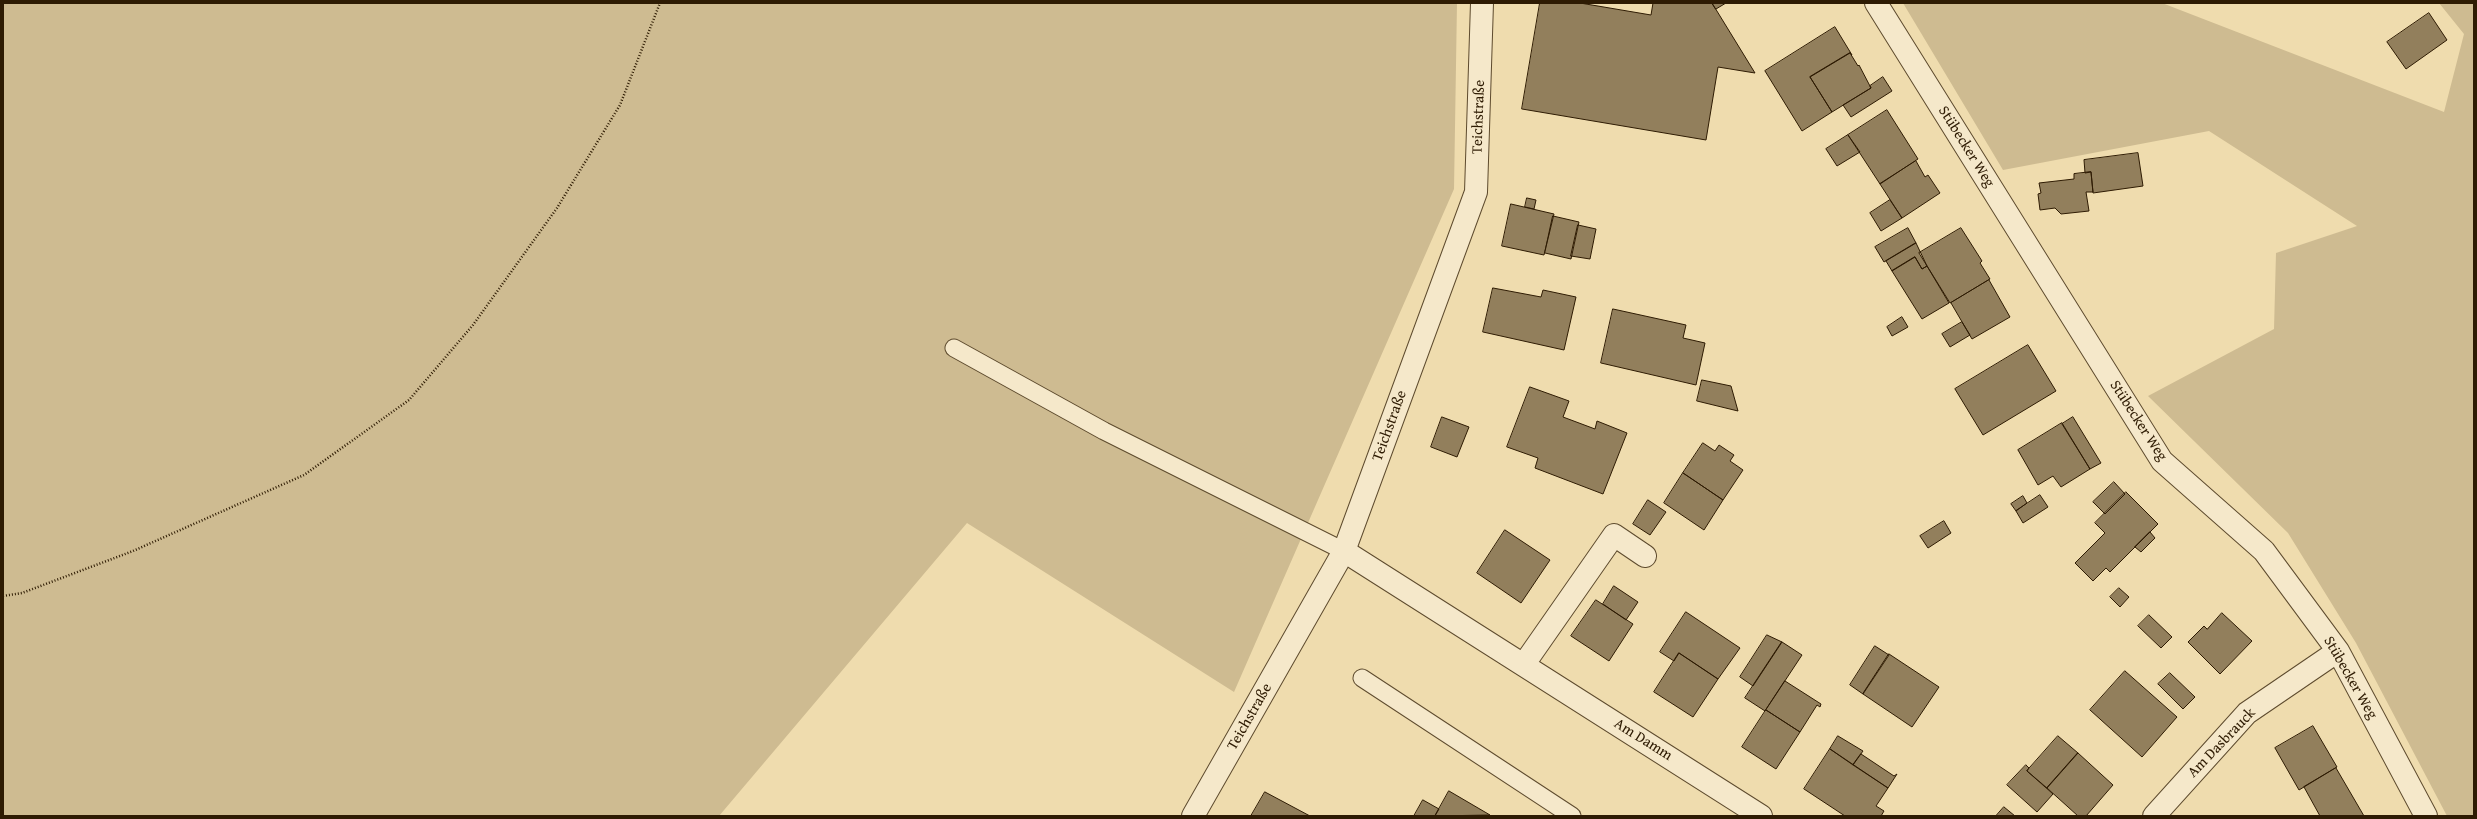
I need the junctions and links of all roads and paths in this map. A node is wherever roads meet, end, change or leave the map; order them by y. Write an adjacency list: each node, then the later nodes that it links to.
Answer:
1 (660, 3): 7 (path)
2 (1482, 3): 5 (street, Teichstraße)
3 (1876, 3): 8 (street, Stübecker Weg)
4 (954, 348): 5 (lane)
5 (1344, 551): 9 (street, Am Damm); 11 (street, Teichstraße)
6 (1645, 556): 9 (street)
7 (3, 596)
8 (2338, 651): 14 (street, Am Dasbrauck); 15 (street, Stübecker Weg)
9 (1524, 664): 13 (street, Am Damm)
10 (1362, 678): 12 (lane)
11 (1193, 816)
12 (1572, 816)
13 (1761, 816)
14 (2154, 816)
15 (2426, 816)

